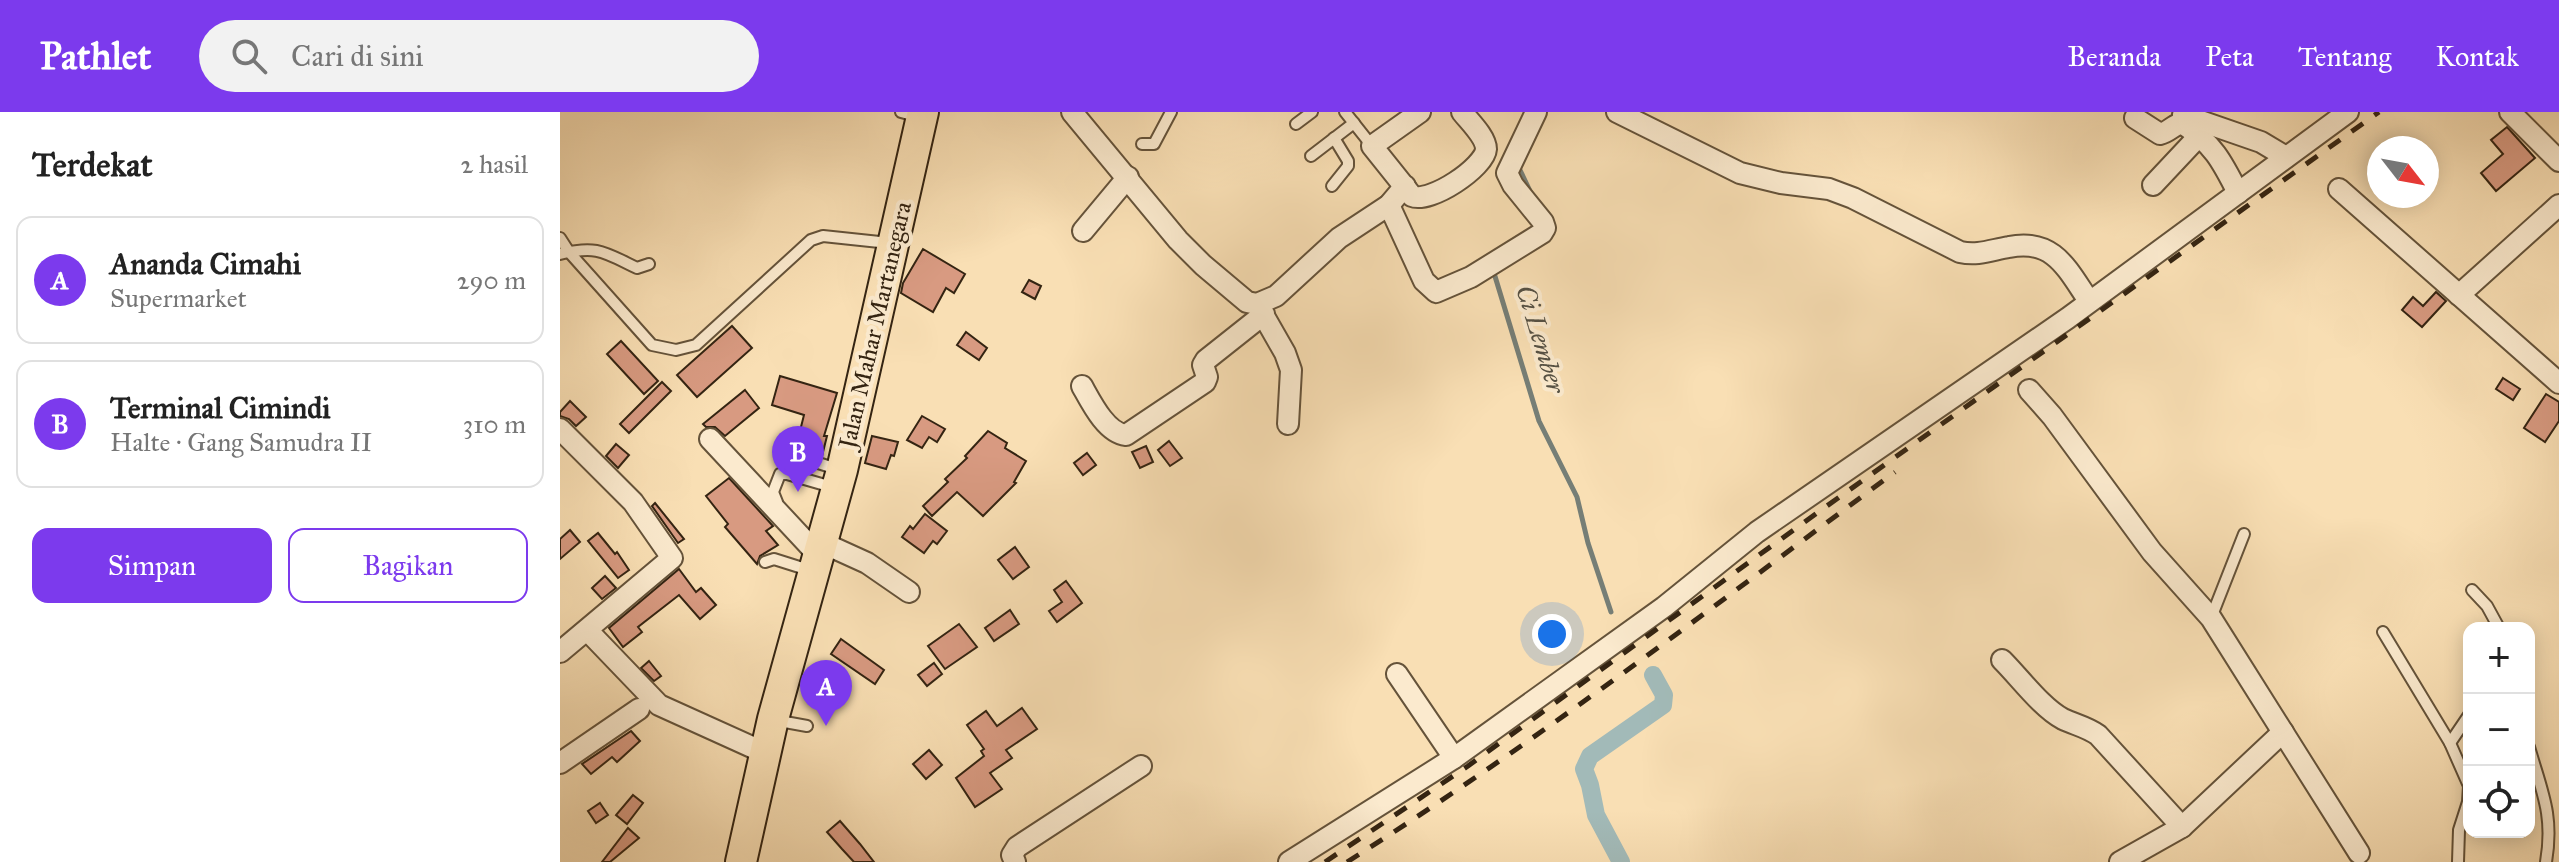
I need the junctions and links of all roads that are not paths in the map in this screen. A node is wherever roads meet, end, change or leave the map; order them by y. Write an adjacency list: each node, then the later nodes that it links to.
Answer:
1 (1072, 112): 23 (street)
2 (1171, 112): 18 (lane)
3 (1312, 112): 15 (lane)
4 (1345, 112): 14 (lane)
5 (1420, 112): 19 (street)
6 (1462, 112): 26 (street)
7 (1536, 112): 29 (street)
8 (1617, 112): 37 (street)
9 (2180, 112): 21 (street)
10 (2348, 112): 21 (street)
11 (2510, 112): 22 (street)
12 (915, 114): 33 (main road, Jalan Mahar Martanegara)
13 (2135, 118): 16 (street)
14 (1354, 123): 17 (lane); 19 (lane)
15 (1296, 124)
16 (2199, 136): 24 (street); 28 (street)
17 (1334, 138): 20 (lane); 25 (lane)
18 (1142, 144)
19 (1372, 146): 26 (street)
20 (1311, 156)
21 (2286, 157): 28 (street)
22 (2559, 161)
23 (1128, 177): 31 (street); 38 (street)
24 (2153, 185)
25 (1332, 186)
26 (1405, 186): 29 (street)
27 (2339, 189): 36 (street)
28 (2238, 193): 37 (street)
29 (1389, 205): 38 (street)
30 (2559, 205): 36 (street)
31 (1083, 231)
32 (560, 238): 34 (lane)
33 (894, 244): 34 (lane); 46 (main road, Jalan Mahar Martanegara)
34 (564, 253): 35 (lane)
35 (649, 264)
36 (2459, 295): 39 (street)
37 (2089, 301): 66 (street)
38 (1260, 309): 40 (street); 42 (street)
39 (2559, 383)
40 (1082, 386)
41 (2029, 390): 52 (street)
42 (1288, 424)
43 (560, 429): 54 (street)
44 (710, 439): 48 (street)
45 (812, 461): 46 (lane)
46 (839, 479): 48 (main road, Jalan Mahar Martanegara); 48 (lane)
47 (2244, 534): 52 (lane)
48 (819, 557): 49 (lane); 51 (street); 60 (main road, Jalan Mahar Martanegara)
49 (765, 562)
50 (2472, 590): 53 (lane)
51 (909, 592)
52 (2211, 618): 63 (street)
53 (2496, 622)
54 (588, 631): 56 (street); 65 (street)
55 (2383, 632): 64 (lane)
56 (560, 652)
57 (2002, 660): 70 (street)
58 (1397, 674): 66 (street)
59 (639, 709): 67 (street)
60 (773, 719): 62 (lane); 65 (main road, Jalan Mahar Martanegara)
61 (2463, 724): 64 (lane)
62 (807, 726)
63 (2283, 732): 70 (street); 71 (street)
64 (2450, 743): 76 (lane)
65 (765, 753): 72 (main road, Jalan Mahar Martanegara)
66 (1454, 758): 74 (street)
67 (560, 763)
68 (1141, 766): 73 (street)
69 (2535, 766): 77 (lane)
70 (2182, 827): 75 (street)
71 (2359, 853)
72 (741, 862)
73 (1015, 862)
74 (1289, 862)
75 (2120, 862)
76 (2458, 862)
77 (2546, 862)

